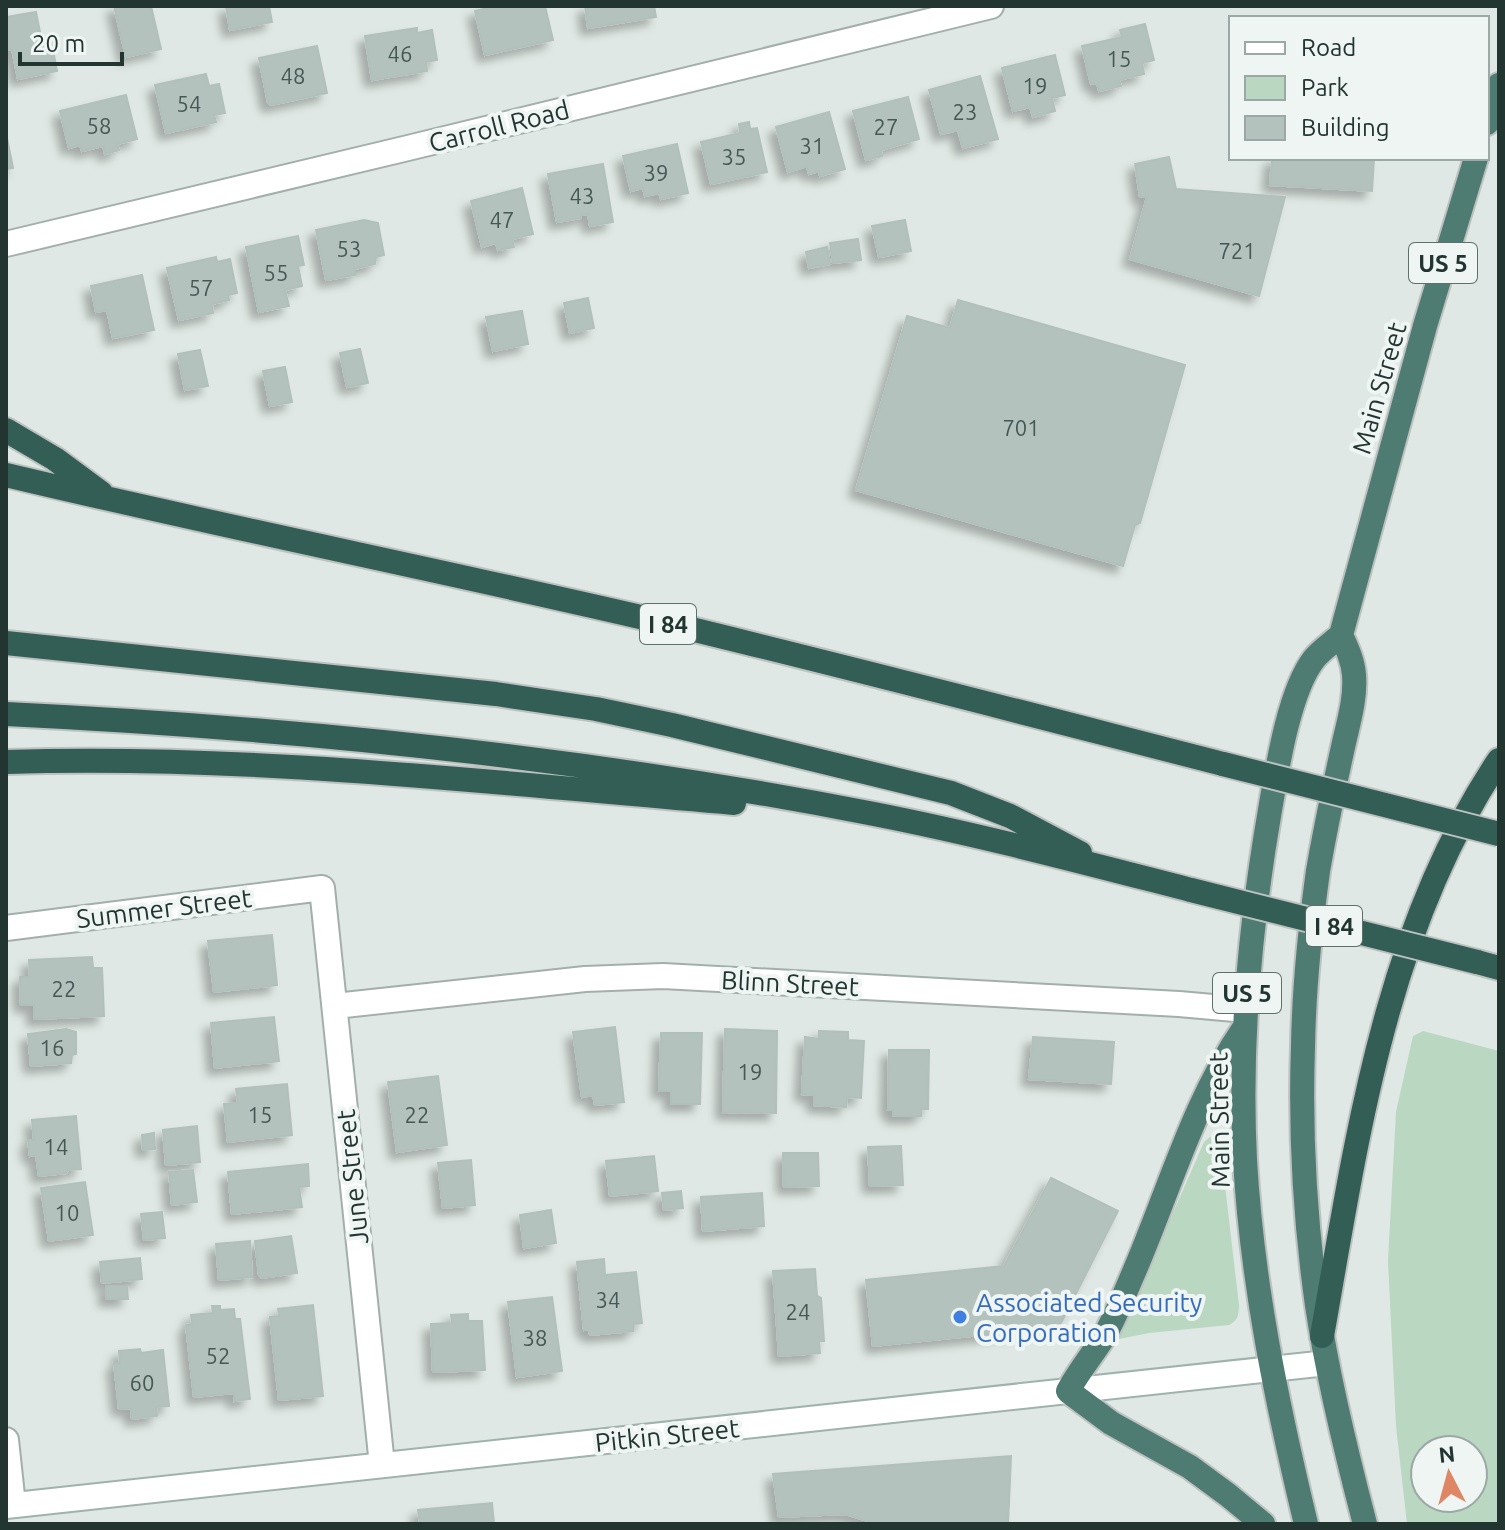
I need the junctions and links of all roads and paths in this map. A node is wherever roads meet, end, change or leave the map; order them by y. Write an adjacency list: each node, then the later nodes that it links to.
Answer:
1 (991, 6): 5 (street, Carroll Road)
2 (1499, 85): 3 (highway)
3 (1489, 117)
4 (1475, 160): 9 (highway, Main Street / US 5)
5 (6, 244)
6 (6, 430): 8 (highway)
7 (6, 475): 8 (highway, I 84)
8 (109, 499): 17 (highway, I 84, bridge)
9 (1341, 635): 23 (highway, Main Street / US 5); 24 (highway, US 5)
10 (6, 643): 18 (highway)
11 (6, 714): 16 (highway, I 84)
12 (1499, 760): 24 (highway)
13 (82, 761): 14 (highway); 15 (highway); 16 (highway)
14 (6, 762)
15 (6, 771)
16 (875, 814): 18 (highway, I 84)
17 (1499, 834)
18 (1102, 867): 21 (highway, I 84, bridge)
19 (322, 888): 20 (street, Summer Street); 22 (street, June Street)
20 (6, 928)
21 (1488, 965)
22 (335, 1006): 23 (street, Blinn Street); 29 (street, June Street)
23 (1246, 1018): 26 (highway, Main Street / US 5); 27 (highway)
24 (1322, 1336): 25 (highway, US 5)
25 (1327, 1363): 26 (street, Pitkin Street); 33 (highway, US 5)
26 (1273, 1369): 27 (street, Pitkin Street); 32 (highway, Main Street / US 5)
27 (1068, 1391): 29 (street, Pitkin Street); 31 (highway)
28 (6, 1440): 30 (street)
29 (382, 1465): 30 (street, Pitkin Street)
30 (10, 1506)
31 (1263, 1524)
32 (1306, 1524)
33 (1365, 1524)

